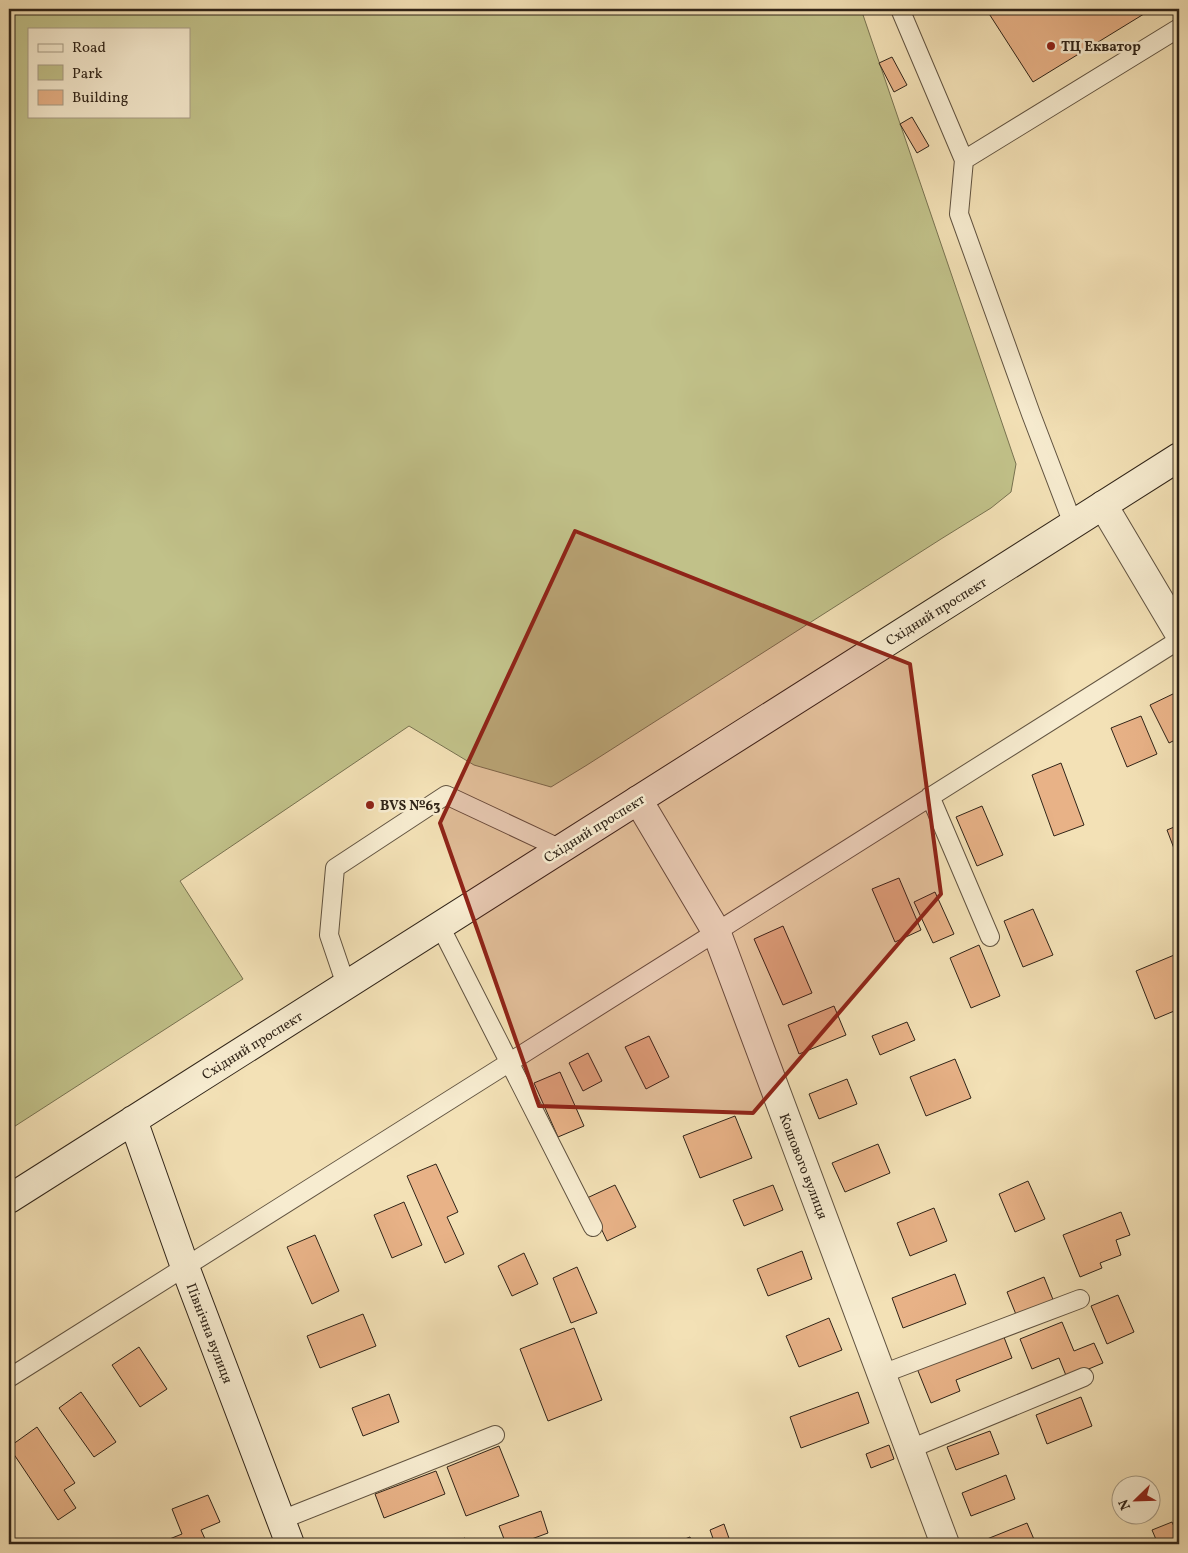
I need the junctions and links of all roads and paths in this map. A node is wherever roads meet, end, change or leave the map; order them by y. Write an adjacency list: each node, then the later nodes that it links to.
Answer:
1 (900, 9): 3 (lane)
2 (1179, 28): 3 (lane)
3 (964, 160): 6 (lane)
4 (1179, 457): 5 (main road, Східний проспект)
5 (1104, 505): 6 (main road, Східний проспект); 7 (main road)
6 (1073, 524): 10 (main road, Східний проспект)
7 (1179, 633)
8 (1179, 640): 9 (lane)
9 (930, 796): 13 (lane); 14 (lane)
10 (638, 800): 11 (main road, Східний проспект); 13 (main road, Кошового вулиця)
11 (561, 849): 12 (main road, Східний проспект); 15 (lane)
12 (440, 926): 15 (main road, Східний проспект); 16 (lane)
13 (716, 931): 16 (lane); 22 (main road, Кошового вулиця)
14 (990, 937)
15 (346, 985): 17 (main road, Східний проспект)
16 (508, 1062): 19 (lane); 20 (lane)
17 (133, 1120): 18 (main road, Східний проспект); 20 (main road, Північна вулиця)
18 (9, 1199)
19 (592, 1227)
20 (185, 1267): 24 (lane); 27 (main road, Північна вулиця)
21 (1080, 1298): 22 (lane)
22 (882, 1374): 26 (main road, Кошового вулиця)
23 (1084, 1377): 26 (lane)
24 (9, 1378)
25 (495, 1435): 27 (lane)
26 (910, 1449): 28 (main road, Кошового вулиця)
27 (285, 1532)
28 (945, 1544)

